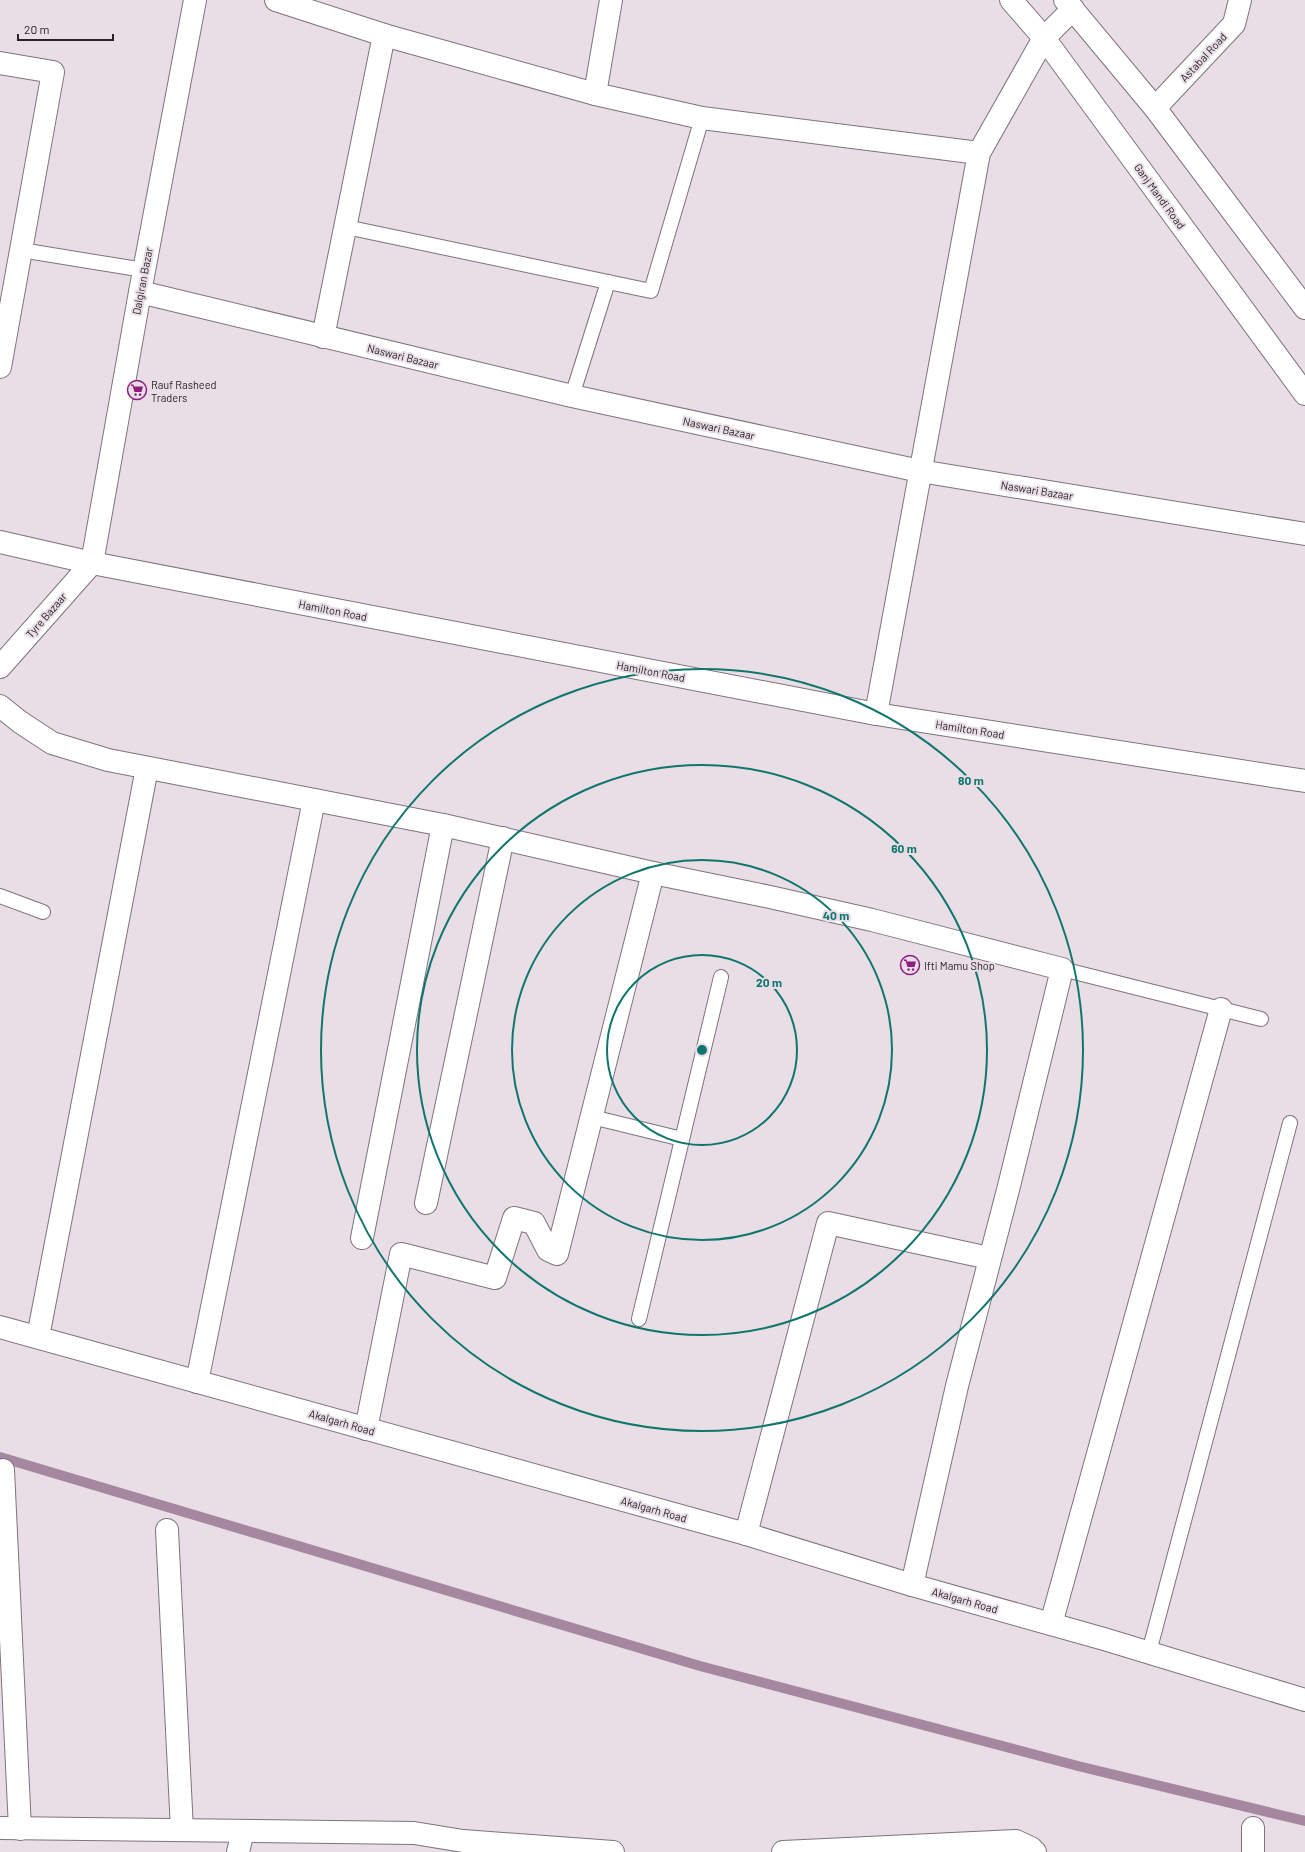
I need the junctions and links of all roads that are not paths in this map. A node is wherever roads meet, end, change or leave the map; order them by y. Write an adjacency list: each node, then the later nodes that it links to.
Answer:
1 (195, 0): 16 (street, Dalgiran Bazar)
2 (276, 0): 7 (street)
3 (611, 0): 10 (street)
4 (1011, 0): 8 (street, Ganj Mandi Road)
5 (1240, 0): 11 (street, Astabal Road)
6 (1073, 3): 8 (street); 11 (street)
7 (384, 35): 10 (street); 14 (street)
8 (1044, 38): 13 (street); 22 (street, Ganj Mandi Road)
9 (0, 63): 15 (street)
10 (595, 94): 12 (street)
11 (1156, 108): 19 (street)
12 (702, 118): 13 (street); 17 (lane)
13 (979, 153): 24 (street)
14 (346, 227): 17 (lane); 20 (street)
15 (21, 250): 16 (lane); 21 (street)
16 (144, 270): 18 (street, Dalgiran Bazar)
17 (608, 282): 23 (lane)
18 (140, 292): 20 (street, Naswari Bazaar); 27 (street, Dalgiran Bazar)
19 (1305, 308)
20 (323, 337): 23 (street, Naswari Bazaar)
21 (0, 367)
22 (1305, 394)
23 (572, 396): 24 (street, Naswari Bazaar)
24 (920, 471): 25 (street, Naswari Bazaar); 30 (street)
25 (1305, 534)
26 (0, 542): 27 (street, Hamilton Road)
27 (92, 563): 28 (street, Tyre Bazaar); 30 (street, Hamilton Road)
28 (0, 667)
29 (0, 706): 31 (street)
30 (876, 714): 32 (street, Hamilton Road)
31 (147, 768): 33 (street); 51 (street)
32 (1305, 782)
33 (314, 800): 34 (street); 52 (street)
34 (443, 824): 35 (street); 47 (street)
35 (504, 838): 36 (street); 46 (street)
36 (653, 873): 39 (street); 43 (street)
37 (0, 896): 38 (lane)
38 (43, 912)
39 (1062, 969): 41 (lane); 48 (street)
40 (721, 977): 45 (lane)
41 (1221, 1009): 42 (lane); 58 (street)
42 (1261, 1019)
43 (592, 1117): 45 (lane); 53 (street)
44 (1290, 1123): 59 (lane)
45 (682, 1139): 49 (lane)
46 (426, 1203)
47 (362, 1238)
48 (989, 1258): 56 (street); 57 (street)
49 (639, 1319)
50 (0, 1327): 51 (street, Akalgarh Road)
51 (38, 1337): 52 (street, Akalgarh Road)
52 (197, 1382): 53 (street, Akalgarh Road)
53 (366, 1429): 56 (street, Akalgarh Road)
54 (3, 1470): 61 (street)
55 (167, 1530): 63 (street)
56 (746, 1534): 57 (street, Akalgarh Road)
57 (912, 1585): 58 (street, Akalgarh Road)
58 (1051, 1624): 59 (street, Akalgarh Road)
59 (1149, 1652): 60 (street, Akalgarh Road)
60 (1305, 1700)
61 (10, 1828): 63 (street)
62 (1253, 1828): 71 (street)
63 (182, 1830): 64 (street)
64 (243, 1831): 65 (street); 67 (street)
65 (461, 1846): 68 (street)
66 (909, 1849): 69 (street); 70 (street)
67 (238, 1852)
68 (613, 1852)
69 (783, 1852)
70 (1035, 1852)
71 (1254, 1852)

